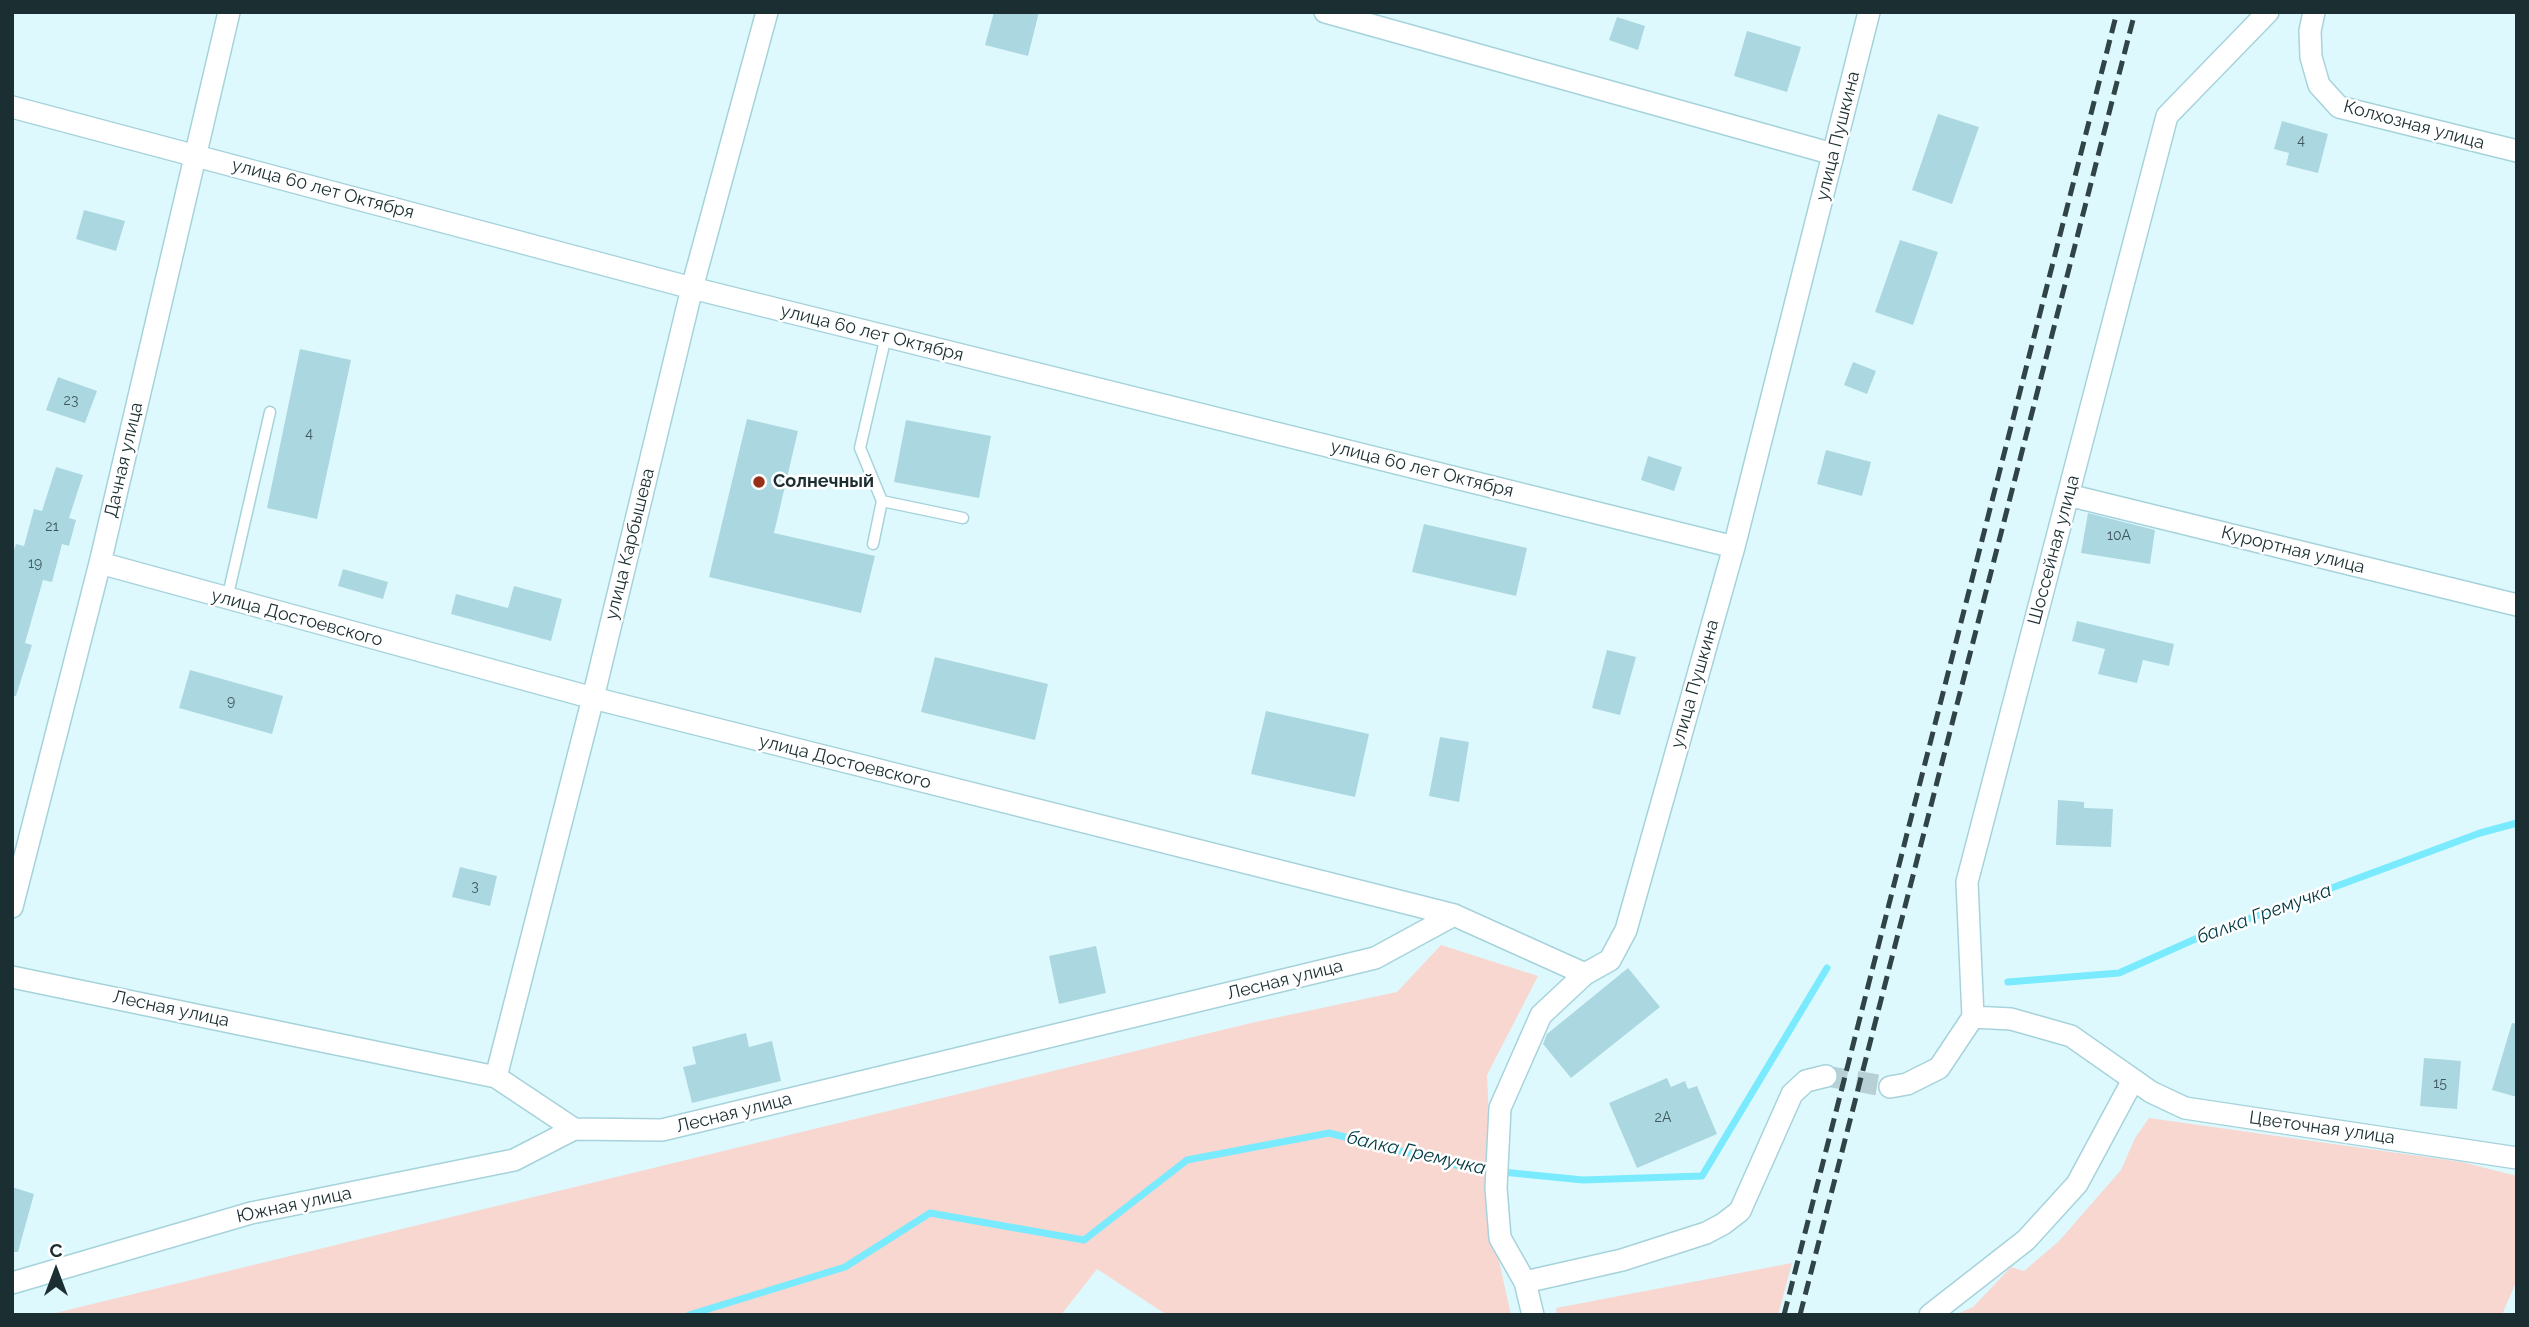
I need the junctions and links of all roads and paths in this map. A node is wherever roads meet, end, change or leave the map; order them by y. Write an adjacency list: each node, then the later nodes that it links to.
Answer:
1 (229, 12): 10 (street, Дачная улица)
2 (767, 12): 12 (street, улица Карбышева)
3 (1325, 12): 7 (street)
4 (1869, 12): 11 (street, улица Пушкина)
5 (2268, 12): 15 (street, Шоссейная улица)
6 (2314, 12): 9 (street, Колхозная улица)
7 (1347, 15): 11 (street)
8 (12, 107): 10 (street, улица 60 лет Октября)
9 (2517, 151)
10 (194, 154): 12 (street, улица 60 лет Октября); 20 (street, Дачная улица)
11 (1833, 154): 19 (street, улица Пушкина)
12 (692, 288): 13 (street, улица 60 лет Октября); 23 (street, улица Карбышева)
13 (886, 336): 16 (lane); 19 (street, улица 60 лет Октября)
14 (270, 412): 21 (lane)
15 (2068, 495): 22 (street, Курортная улица); 28 (street, Шоссейная улица)
16 (882, 501): 17 (lane); 18 (lane)
17 (963, 518)
18 (873, 544)
19 (1734, 547): 26 (street, улица Пушкина)
20 (100, 563): 21 (street, улица Достоевского); 24 (street, Дачная улица)
21 (228, 599): 23 (street, улица Достоевского)
22 (2517, 605)
23 (593, 698): 25 (street, улица Достоевского); 30 (street, улица Карбышева)
24 (12, 907)
25 (1454, 915): 26 (street, улица Достоевского); 33 (street, Лесная улица)
26 (1585, 974): 35 (street, улица Пушкина)
27 (12, 976): 30 (street, Лесная улица)
28 (1973, 1017): 31 (street, Цветочная улица); 32 (street)
29 (1826, 1076): 35 (street)
30 (496, 1077): 33 (street, Лесная улица)
31 (2133, 1080): 34 (street, Цветочная улица); 38 (street)
32 (1890, 1087)
33 (574, 1129): 36 (street, Южная улица)
34 (2517, 1158)
35 (1525, 1282): 37 (street, улица Пушкина)
36 (12, 1283)
37 (1533, 1315)
38 (1930, 1315)

